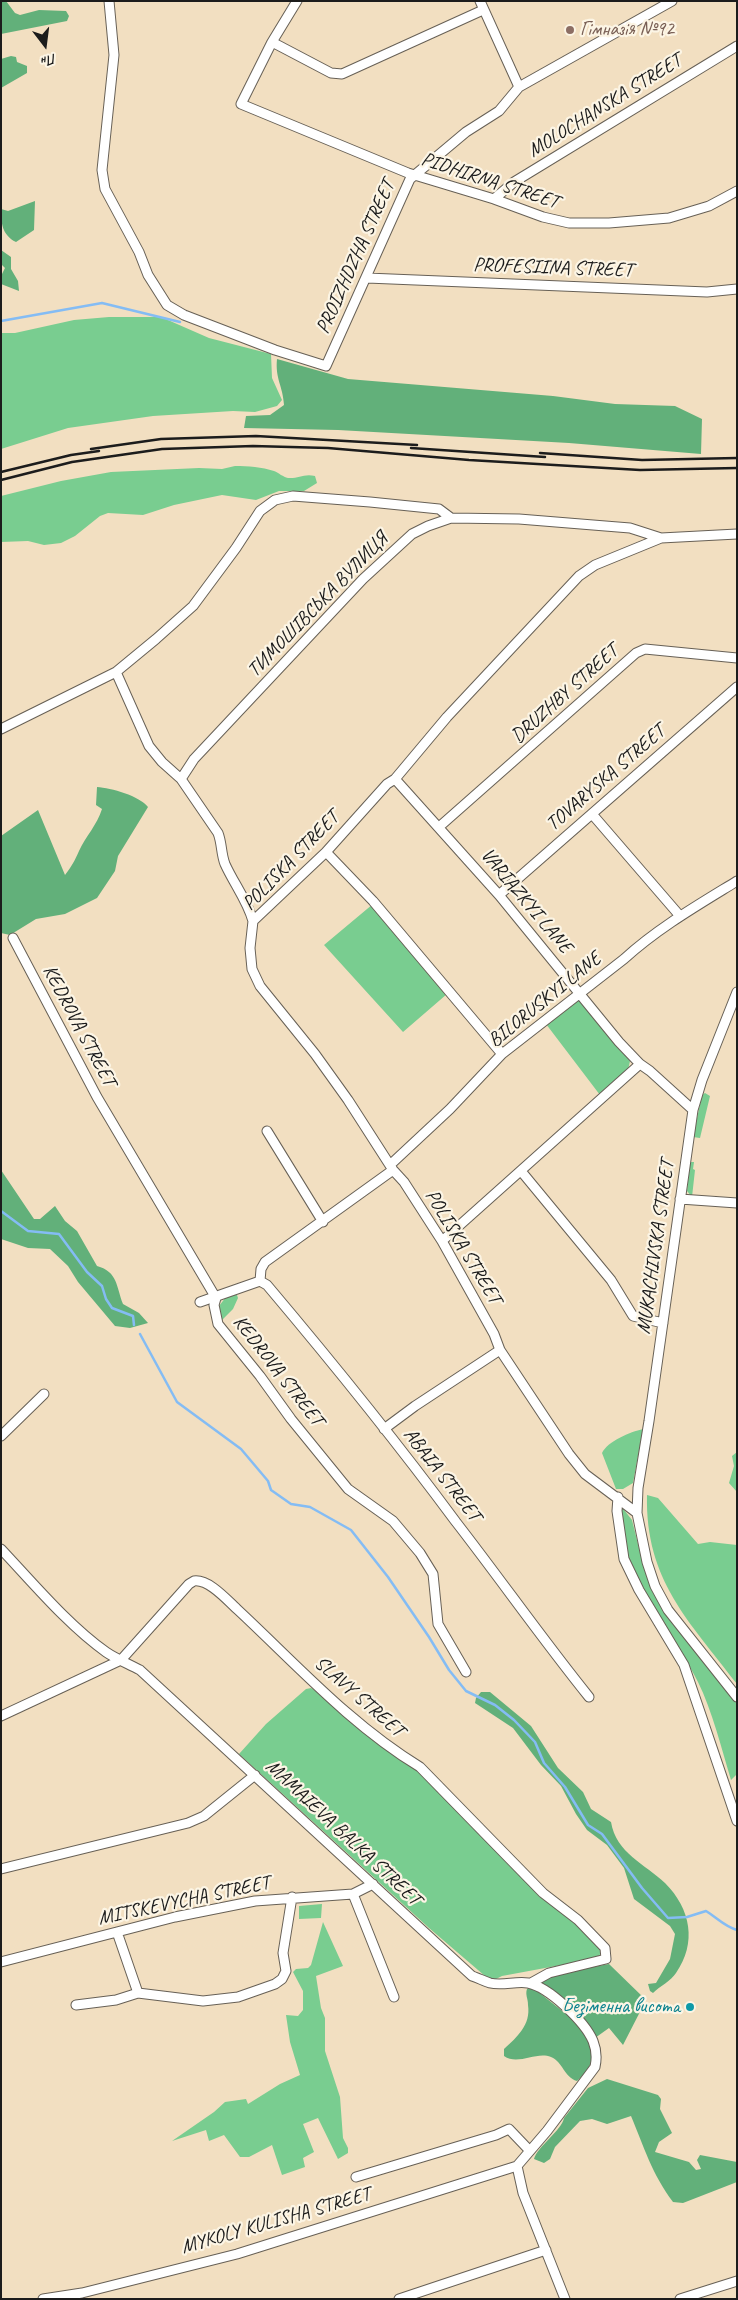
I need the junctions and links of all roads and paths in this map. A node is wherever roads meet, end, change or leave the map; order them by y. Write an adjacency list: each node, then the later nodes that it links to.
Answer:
1 (109, 1): 11 (street, PROIZHDZHA STREET)
2 (672, 1): 7 (street, PROIZHDZHA STREET)
3 (294, 3): 5 (street)
4 (482, 5): 5 (street); 7 (street)
5 (272, 42): 8 (street, PIDHIRNA STREET)
6 (737, 46): 10 (street, MOLOCHANSKA STREET)
7 (519, 87): 8 (street, PROIZHDZHA STREET)
8 (415, 174): 10 (street, PIDHIRNA STREET); 11 (street, PROIZHDZHA STREET)
9 (737, 191): 10 (street, PIDHIRNA STREET)
10 (494, 199)
11 (367, 278): 12 (street, PROFESIINA STREET)
12 (737, 288)
13 (451, 518): 15 (street, ТИМОШІВСЬКА ВУЛИЦЯ); 17 (street); 20 (street, ТИМОШІВСЬКА ВУЛИЦЯ)
14 (737, 534): 15 (street, POLISKA STREET)
15 (661, 538): 21 (street, POLISKA STREET)
16 (737, 658): 23 (street, DRUZHBY STREET)
17 (116, 672): 19 (street); 20 (street)
18 (737, 687): 22 (street, TOVARYSKA STREET)
19 (1, 729)
20 (182, 779): 28 (street)
21 (395, 779): 23 (street, VARIAZKYI LANE); 24 (street, POLISKA STREET)
22 (592, 814): 26 (street, TOVARYSKA STREET); 27 (street)
23 (439, 827): 26 (street, VARIAZKYI LANE)
24 (326, 852): 28 (street, POLISKA STREET); 32 (street)
25 (737, 881): 27 (street, BILORUSKYI LANE)
26 (499, 895): 31 (street, VARIAZKYI LANE)
27 (680, 916): 31 (street, BILORUSKYI LANE)
28 (253, 921): 36 (street, POLISKA STREET)
29 (13, 938): 43 (street, KEDROVA STREET)
30 (737, 992): 34 (street, MUKACHIVSKA STREET)
31 (581, 993): 32 (street, BILORUSKYI LANE); 33 (street, VARIAZKYI LANE)
32 (502, 1054): 36 (street, BILORUSKYI LANE)
33 (640, 1064): 34 (street, VARIAZKYI LANE); 37 (street)
34 (693, 1110): 38 (street, MUKACHIVSKA STREET)
35 (267, 1131): 40 (street)
36 (392, 1168): 40 (street, BILORUSKYI LANE); 41 (street, POLISKA STREET)
37 (521, 1171): 41 (street); 45 (street)
38 (680, 1199): 39 (street); 45 (street, MUKACHIVSKA STREET)
39 (737, 1203)
40 (323, 1222): 42 (street, BILORUSKYI LANE)
41 (442, 1241): 46 (street, POLISKA STREET)
42 (260, 1281): 43 (street); 49 (street, ABAIA STREET)
43 (216, 1298): 44 (street); 55 (street, KEDROVA STREET)
44 (200, 1302)
45 (663, 1323): 52 (street, MUKACHIVSKA STREET)
46 (500, 1350): 49 (street); 51 (street, POLISKA STREET)
47 (44, 1394): 48 (street)
48 (5, 1426): 50 (street)
49 (384, 1429): 56 (street, ABAIA STREET)
50 (1, 1436)
51 (618, 1497): 52 (street); 60 (street)
52 (637, 1513): 57 (street, MUKACHIVSKA STREET)
53 (1, 1549): 54 (street, MAMAIEVA BALKA STREET)
54 (121, 1660): 58 (street, SLAVY STREET); 59 (street, MAMAIEVA BALKA STREET); 67 (street, SLAVY STREET)
55 (466, 1672)
56 (588, 1697)
57 (737, 1697)
58 (1, 1716)
59 (255, 1775): 61 (street); 62 (street, MAMAIEVA BALKA STREET)
60 (737, 1821)
61 (1, 1869)
62 (373, 1884): 63 (street, MITSKEVYCHA STREET); 67 (street, MAMAIEVA BALKA STREET)
63 (353, 1894): 64 (street, MITSKEVYCHA STREET); 69 (street)
64 (292, 1897): 65 (street, MITSKEVYCHA STREET); 68 (street)
65 (117, 1932): 66 (street, MITSKEVYCHA STREET); 68 (street)
66 (1, 1962)
67 (531, 1983): 71 (street)
68 (138, 1993): 70 (street)
69 (394, 1997)
70 (76, 2005)
71 (530, 2150): 72 (street); 73 (street)
72 (517, 2166): 74 (street); 76 (street, MYKOLY KULISHA STREET)
73 (356, 2177)
74 (546, 2250): 77 (street); 78 (street)
75 (737, 2281): 79 (street)
76 (43, 2299)
77 (399, 2299)
78 (566, 2299)
79 (680, 2299)

